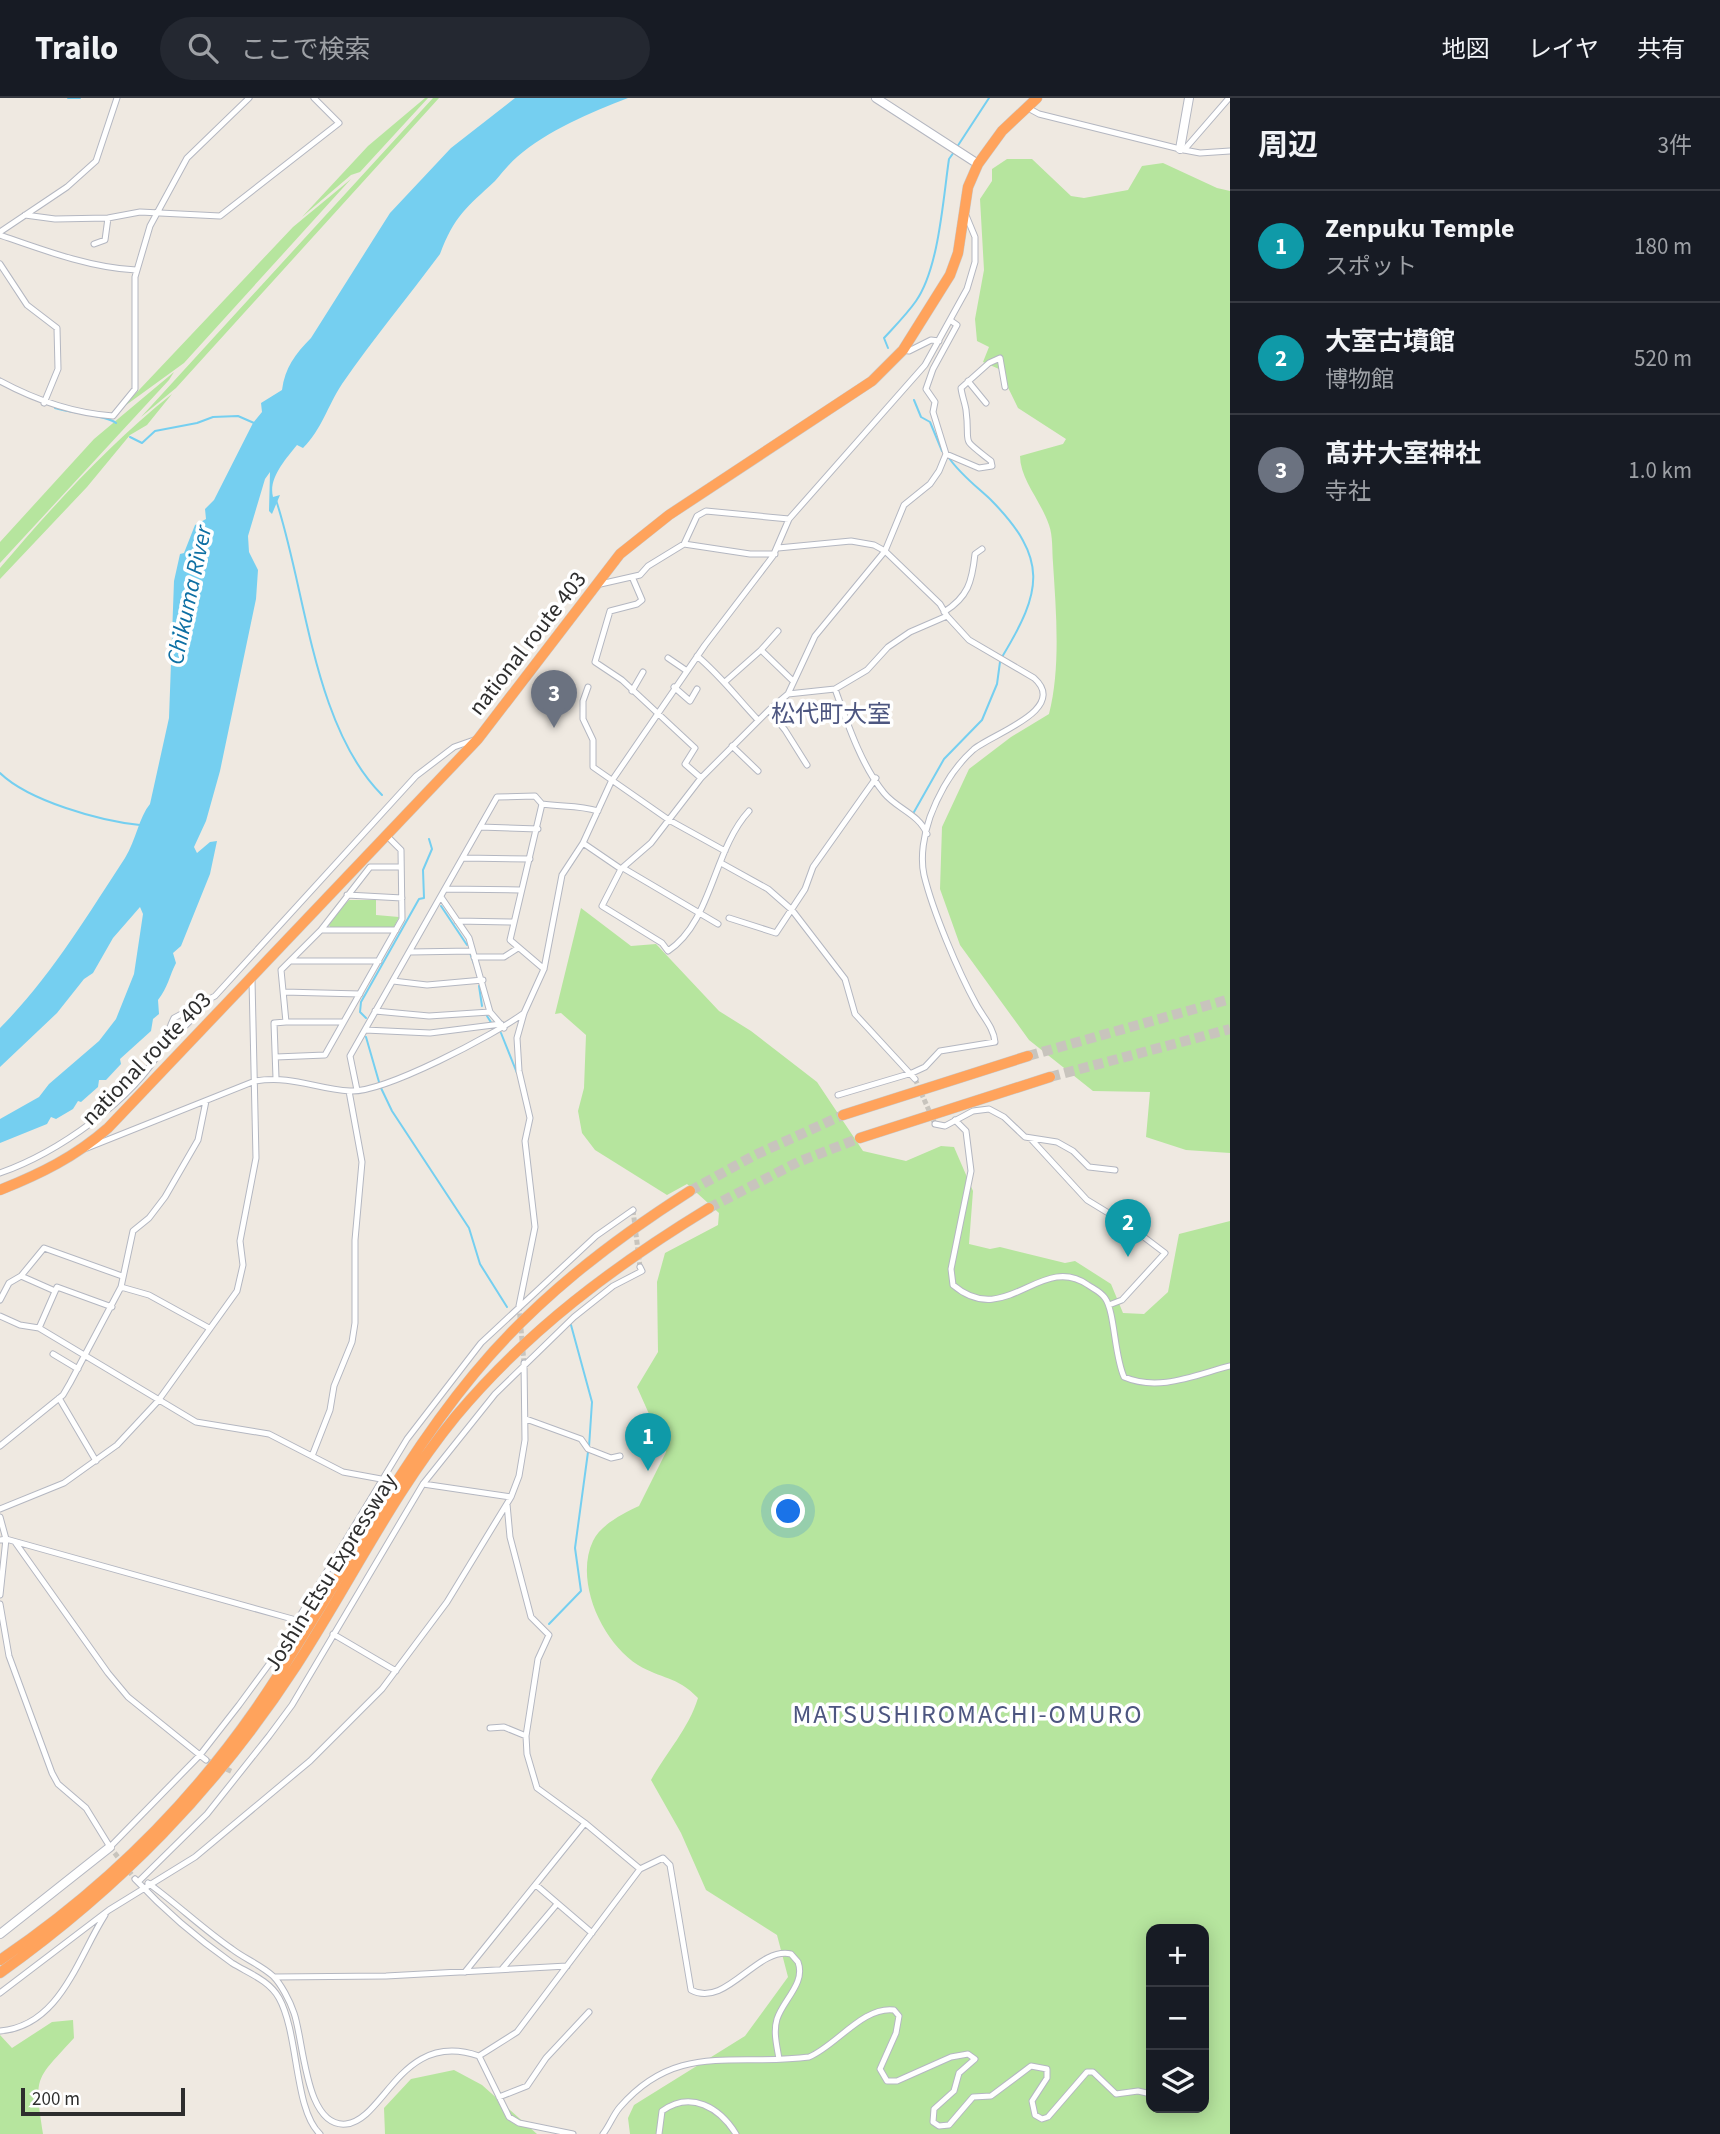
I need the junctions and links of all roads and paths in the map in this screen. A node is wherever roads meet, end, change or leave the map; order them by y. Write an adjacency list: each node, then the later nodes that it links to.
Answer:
1 (117, 98): 14 (street)
2 (249, 98): 15 (street)
3 (314, 98): 15 (street)
4 (876, 98): 12 (street)
5 (1038, 98): 8 (highway, national route 403); 9 (street)
6 (1189, 98): 10 (street)
7 (1229, 98): 10 (street)
8 (1026, 107): 9 (street); 12 (highway, national route 403)
9 (1037, 113): 10 (street)
10 (1182, 149): 11 (street)
11 (1230, 151)
12 (975, 161): 13 (highway, national route 403)
13 (963, 209): 21 (street); 23 (highway, national route 403)
14 (25, 215): 16 (street); 17 (street)
15 (155, 215): 16 (street); 20 (street)
16 (108, 218): 18 (street)
17 (0, 234): 20 (street)
18 (94, 244)
19 (0, 264): 27 (street)
20 (136, 270): 27 (street)
21 (950, 320): 22 (street); 29 (street)
22 (939, 341): 23 (street); 30 (street)
23 (903, 350): 36 (highway, national route 403)
24 (0, 381): 27 (street)
25 (968, 381): 26 (street); 28 (street); 29 (street)
26 (1005, 387)
27 (44, 402)
28 (986, 403)
29 (946, 454): 34 (street)
30 (789, 519): 31 (street); 33 (street)
31 (684, 544): 33 (street); 35 (street)
32 (982, 549): 37 (street)
33 (776, 551): 34 (street); 40 (street)
34 (885, 551): 37 (street); 45 (street)
35 (633, 579): 36 (street); 50 (street)
36 (596, 585): 55 (highway, national route 403)
37 (945, 614): 48 (street); 68 (street)
38 (778, 631): 39 (street)
39 (761, 650): 44 (street); 45 (street)
40 (697, 656): 42 (street); 44 (street)
41 (668, 658): 42 (street)
42 (687, 671): 47 (street)
43 (643, 672): 50 (street)
44 (726, 681): 54 (street)
45 (793, 681): 51 (street)
46 (588, 687): 61 (street)
47 (674, 687): 49 (street); 53 (street)
48 (835, 689): 51 (street); 60 (street)
49 (697, 690)
50 (632, 691): 53 (street)
51 (788, 694): 52 (street)
52 (769, 710): 54 (street); 57 (street)
53 (657, 716): 59 (street); 61 (street)
54 (758, 720): 56 (street)
55 (478, 739): 69 (highway, national route 403); 101 (street)
56 (732, 746): 58 (street); 59 (street)
57 (807, 765)
58 (758, 771)
59 (702, 778): 65 (street)
60 (876, 778): 68 (street); 82 (street)
61 (611, 782): 63 (street); 65 (street)
62 (542, 804): 63 (street); 66 (street); 67 (street)
63 (598, 811): 70 (street)
64 (749, 811): 71 (street)
65 (669, 820): 71 (street); 76 (street)
66 (480, 827): 67 (street); 72 (street)
67 (538, 828): 73 (street)
68 (927, 834): 113 (street)
69 (386, 835): 75 (street); 96 (highway, national route 403)
70 (583, 843): 76 (street); 95 (street)
71 (725, 851): 74 (street)
72 (463, 858): 73 (street); 77 (street)
73 (530, 859): 78 (street)
74 (721, 863): 82 (street); 83 (street)
75 (401, 867): 79 (street); 81 (street)
76 (622, 869): 83 (street); 83 (street)
77 (445, 889): 78 (street); 80 (street)
78 (520, 890): 86 (street)
79 (347, 895): 81 (street); 88 (street)
80 (441, 897): 85 (street); 91 (street)
81 (402, 898): 89 (street)
82 (792, 911): 84 (street); 113 (street)
83 (697, 913): 87 (street)
84 (729, 918)
85 (457, 921): 86 (street); 92 (street)
86 (512, 922): 90 (street)
87 (718, 924)
88 (321, 930): 89 (street); 93 (street)
89 (396, 930): 94 (street)
90 (518, 947): 92 (street); 95 (street)
91 (410, 952): 92 (street); 98 (street)
92 (473, 954): 97 (street)
93 (290, 961): 94 (street); 99 (street)
94 (379, 961): 100 (street)
95 (544, 969): 104 (street)
96 (252, 976): 112 (highway, national route 403); 116 (street)
97 (483, 980): 98 (street); 103 (street)
98 (393, 981): 102 (street)
99 (284, 992): 100 (street); 105 (street)
100 (360, 994): 106 (street)
101 (215, 996): 109 (street); 109 (street)
102 (375, 1011): 103 (street); 108 (street)
103 (490, 1012): 107 (street)
104 (524, 1013): 107 (street); 140 (street)
105 (286, 1022): 106 (street); 110 (street)
106 (343, 1022): 110 (street)
107 (503, 1026): 108 (street); 117 (street)
108 (365, 1030): 117 (street)
109 (159, 1052): 112 (street); 128 (street)
110 (276, 1056): 115 (street)
111 (1028, 1056): 121 (highway)
112 (167, 1067): 126 (highway, national route 403)
113 (913, 1076): 119 (street)
114 (1050, 1077): 124 (highway)
115 (276, 1078): 116 (street); 118 (street)
116 (255, 1081): 120 (street); 144 (street)
117 (357, 1090): 118 (street)
118 (349, 1091): 154 (street)
119 (838, 1095)
120 (206, 1101): 126 (street); 135 (street)
121 (843, 1115)
122 (955, 1120): 123 (street); 125 (street); 139 (street)
123 (935, 1124)
124 (860, 1138)
125 (1030, 1138): 127 (street); 139 (street)
126 (83, 1150): 129 (highway, national route 403)
127 (1115, 1170)
128 (0, 1173)
129 (0, 1190)
130 (690, 1191): 186 (highway, Joshin-Etsu Expressway)
131 (709, 1208): 190 (highway, Joshin-Etsu Expressway)
132 (633, 1210): 140 (street)
133 (640, 1267): 147 (street)
134 (21, 1276): 135 (street); 137 (street); 138 (street)
135 (122, 1276): 136 (street)
136 (121, 1287): 141 (street); 144 (street)
137 (55, 1291): 141 (street); 143 (street)
138 (0, 1300)
139 (1109, 1305): 148 (street)
140 (519, 1306): 157 (street)
141 (112, 1307): 146 (street)
142 (0, 1316): 143 (street)
143 (39, 1328): 146 (street)
144 (209, 1328): 151 (street)
145 (53, 1354): 149 (street)
146 (86, 1356): 149 (street); 151 (street)
147 (524, 1363): 152 (street); 158 (street)
148 (1230, 1366)
149 (78, 1369): 150 (street)
150 (59, 1398): 153 (street); 156 (street)
151 (158, 1401): 154 (street); 156 (street)
152 (526, 1419): 155 (street); 159 (street)
153 (0, 1445)
154 (312, 1456): 157 (street)
155 (620, 1456)
156 (96, 1461): 161 (street)
157 (381, 1479): 167 (street)
158 (423, 1484): 159 (street); 168 (street)
159 (511, 1497): 160 (street)
160 (507, 1504): 169 (street); 171 (street)
161 (0, 1509)
162 (0, 1517): 163 (street)
163 (3, 1539): 164 (street); 165 (street)
164 (15, 1542): 167 (street); 172 (street)
165 (0, 1595)
166 (0, 1604): 177 (street)
167 (296, 1620): 172 (street)
168 (333, 1634): 169 (street); 175 (street)
169 (396, 1671): 180 (street)
170 (489, 1728): 171 (street)
171 (526, 1736): 176 (street)
172 (200, 1755): 173 (street); 177 (street)
173 (206, 1760)
174 (233, 1772): 175 (street)
175 (240, 1774): 179 (street)
176 (585, 1823): 178 (street); 181 (street)
177 (110, 1847): 185 (street)
178 (640, 1870): 184 (street); 196 (street)
179 (138, 1883): 180 (street); 183 (street); 199 (street)
180 (148, 1883): 191 (street)
181 (536, 1885): 182 (street); 189 (street)
182 (557, 1904): 184 (street); 188 (street)
183 (109, 1910): 192 (street); 194 (street)
184 (592, 1933): 187 (street)
185 (0, 1934)
186 (0, 1960)
187 (567, 1966): 188 (street); 195 (street)
188 (502, 1969): 189 (street)
189 (465, 1972): 191 (street)
190 (0, 1973)
191 (274, 1977): 195 (street)
192 (0, 1993)
193 (589, 2012): 198 (street)
194 (0, 2031)
195 (479, 2056): 198 (street)
196 (779, 2059): 197 (street); 201 (street)
197 (1146, 2093)
198 (499, 2097): 200 (street)
199 (320, 2134)
200 (573, 2134)
201 (603, 2134)
202 (659, 2134): 203 (street)
203 (737, 2134)

